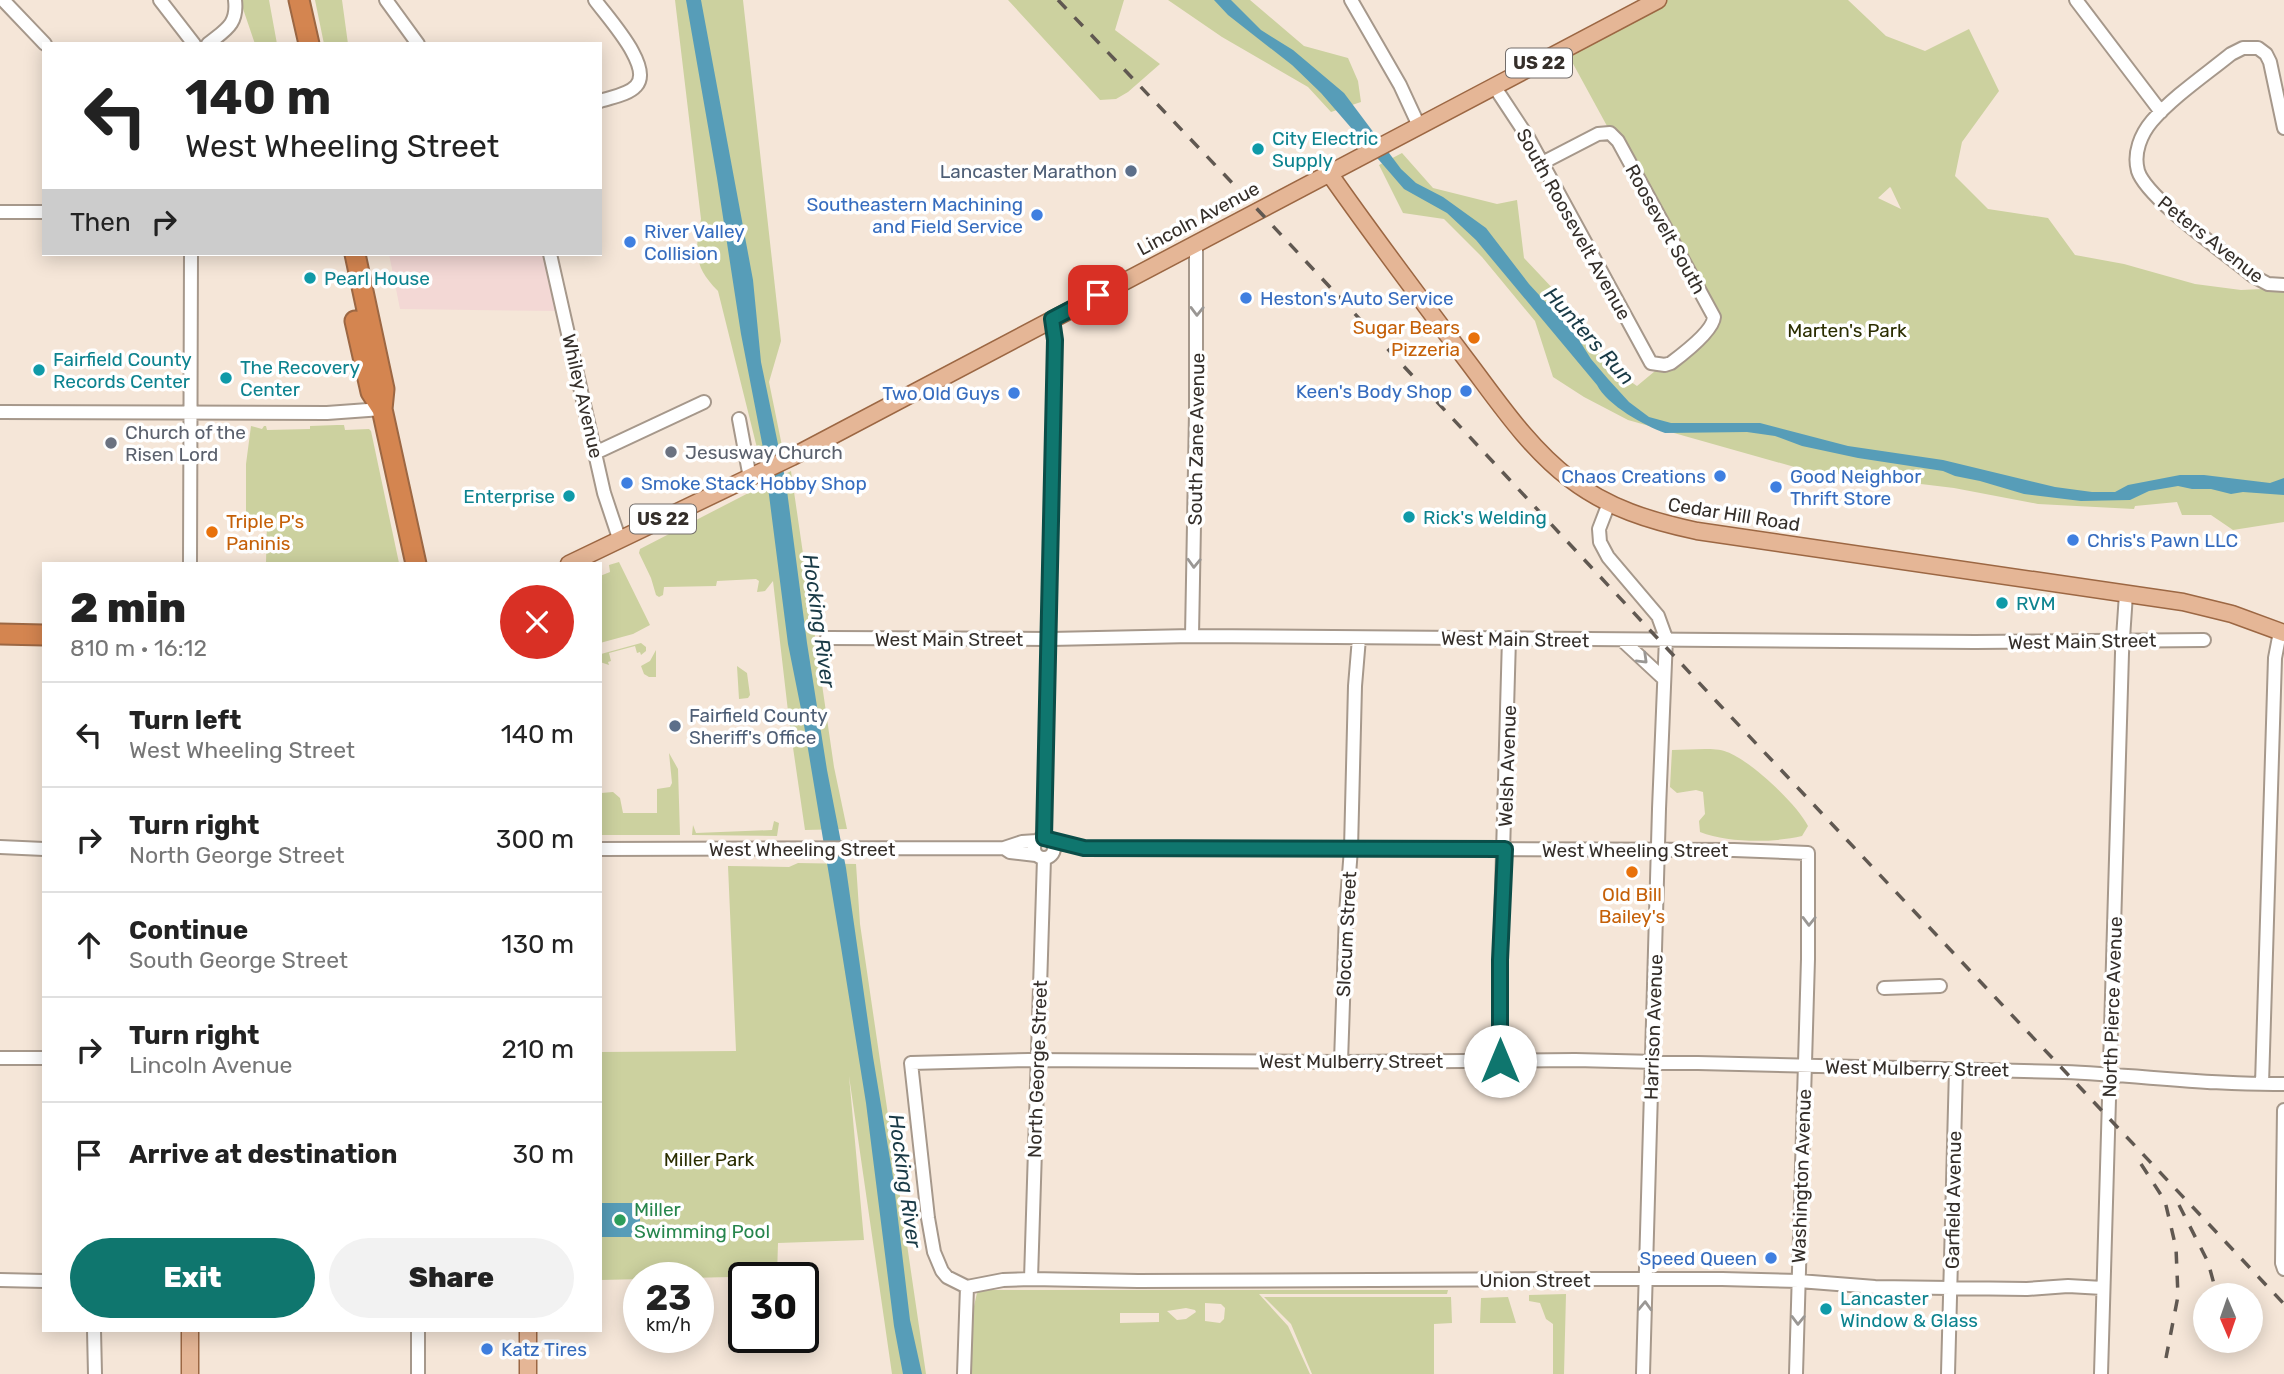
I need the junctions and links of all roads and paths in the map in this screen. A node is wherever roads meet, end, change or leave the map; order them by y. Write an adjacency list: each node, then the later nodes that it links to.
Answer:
1 (3, 0): 11 (street)
2 (160, 0): 12 (street)
3 (235, 0): 13 (street)
4 (286, 0): 14 (highway)
5 (299, 0): 15 (highway)
6 (386, 0): 16 (street)
7 (595, 0): 18 (street)
8 (1351, 0): 20 (street)
9 (1658, 0): 17 (main road, Lincoln Avenue / US 22)
10 (2076, 0): 19 (street)
11 (43, 42)
12 (192, 42)
13 (210, 42)
14 (296, 42)
15 (309, 42)
16 (417, 42)
17 (1494, 86): 20 (main road, Lincoln Avenue / US 22); 22 (street, South Roosevelt Avenue)
18 (602, 100)
19 (2161, 112): 21 (street); 31 (street, Peters Avenue)
20 (1419, 126): 23 (main road, Lincoln Avenue / US 22)
21 (2284, 128)
22 (1542, 163): 33 (street, South Roosevelt Avenue); 33 (street, Roosevelt South)
23 (1329, 173): 26 (main road, Lincoln Avenue / US 22); 41 (main road, Cedar Hill Road)
24 (0, 212): 25 (street)
25 (42, 212)
26 (1196, 243): 32 (main road, Lincoln Avenue / US 22); 50 (street, South Zane Avenue, one-way to 50)
27 (191, 256): 37 (street)
28 (341, 256): 35 (highway)
29 (355, 256): 35 (highway)
30 (550, 256): 39 (street, Whiley Avenue)
31 (2284, 285)
32 (1052, 319): 40 (main road, Lincoln Avenue / US 22); 55 (street)
33 (1651, 363)
34 (704, 402): 39 (street)
35 (382, 409): 37 (street); 44 (highway)
36 (0, 412): 37 (street)
37 (190, 412): 43 (street)
38 (739, 419): 40 (street)
39 (596, 453): 42 (street, Whiley Avenue)
40 (754, 477): 42 (main road, Lincoln Avenue / US 22)
41 (1609, 503): 46 (main road, Cedar Hill Road); 54 (street, Harrison Avenue)
42 (619, 538): 45 (main road, Lincoln Avenue / US 22)
43 (190, 562)
44 (416, 562)
45 (573, 562)
46 (2126, 594): 47 (main road, Cedar Hill Road); 57 (street, North Pierce Avenue)
47 (2282, 632): 82 (street)
48 (0, 634): 49 (highway)
49 (42, 635)
50 (1192, 636): 52 (street, West Main Street); 55 (street, West Main Street)
51 (827, 638): 55 (street, West Main Street)
52 (1359, 638): 53 (street, West Main Street); 66 (street, Slocum Street)
53 (1509, 638): 56 (street, West Main Street); 67 (street, Welsh Avenue)
54 (1663, 638): 56 (street, West Main Street); 57 (street, West Main Street); 59 (street, Harrison Avenue)
55 (1050, 639): 60 (street)
56 (1622, 639): 59 (street, one-way to 59)
57 (2123, 640): 58 (street, West Main Street); 81 (street, North Pierce Avenue)
58 (2204, 640)
59 (1664, 679): 68 (street, Harrison Avenue)
60 (1044, 840): 62 (street, West Wheeling Street); 63 (street, West Wheeling Street); 70 (street); 70 (street)
61 (0, 847): 64 (street)
62 (1004, 848): 65 (street, West Wheeling Street); 70 (street, West Wheeling Street)
63 (1084, 848): 66 (street, West Wheeling Street); 70 (street, West Wheeling Street)
64 (42, 849)
65 (602, 849)
66 (1351, 849): 67 (street, West Wheeling Street); 77 (street, Slocum Street)
67 (1505, 849): 68 (street, West Wheeling Street); 76 (street, Welsh Avenue)
68 (1659, 850): 69 (street, West Wheeling Street); 78 (street, Harrison Avenue)
69 (1808, 853): 79 (street, Washington Avenue, one-way to 79)
70 (1044, 856): 75 (street, North George Street)
71 (1940, 986): 72 (street)
72 (1884, 988)
73 (0, 1058): 74 (street)
74 (42, 1058)
75 (1038, 1060): 77 (street, West Mulberry Street); 86 (street, North George Street); 91 (street, West Mulberry Street)
76 (1500, 1061): 77 (street, West Mulberry Street); 78 (street, West Mulberry Street)
77 (1341, 1062)
78 (1653, 1062): 79 (street, West Mulberry Street); 89 (street, Harrison Avenue)
79 (1804, 1066): 80 (street, West Mulberry Street); 90 (street, Washington Avenue)
80 (1956, 1069): 81 (street, West Mulberry Street); 92 (street, Garfield Avenue)
81 (2109, 1074): 82 (street, West Mulberry Street); 93 (street, North Pierce Avenue)
82 (2262, 1084): 83 (street, West Mulberry Street)
83 (2284, 1084)
84 (2284, 1110): 85 (street)
85 (2284, 1269)
86 (1031, 1279): 89 (street, Union Street); 91 (street, Union Street)
87 (0, 1280): 88 (street)
88 (42, 1280)
89 (1646, 1280): 90 (street, Union Street); 103 (street, Harrison Avenue, one-way to 89)
90 (1798, 1281): 92 (street, Union Street); 104 (street, Washington Avenue, one-way to 104)
91 (967, 1287): 102 (street)
92 (1951, 1288): 93 (street, Union Street); 105 (street, Garfield Avenue)
93 (2103, 1288): 106 (street, North Pierce Avenue)
94 (94, 1332): 98 (street)
95 (190, 1332): 99 (main road)
96 (418, 1332): 100 (street)
97 (528, 1332): 101 (main road)
98 (95, 1374)
99 (190, 1374)
100 (418, 1374)
101 (528, 1374)
102 (964, 1374)
103 (1643, 1374)
104 (1796, 1374)
105 (1948, 1374)
106 (2101, 1374)

